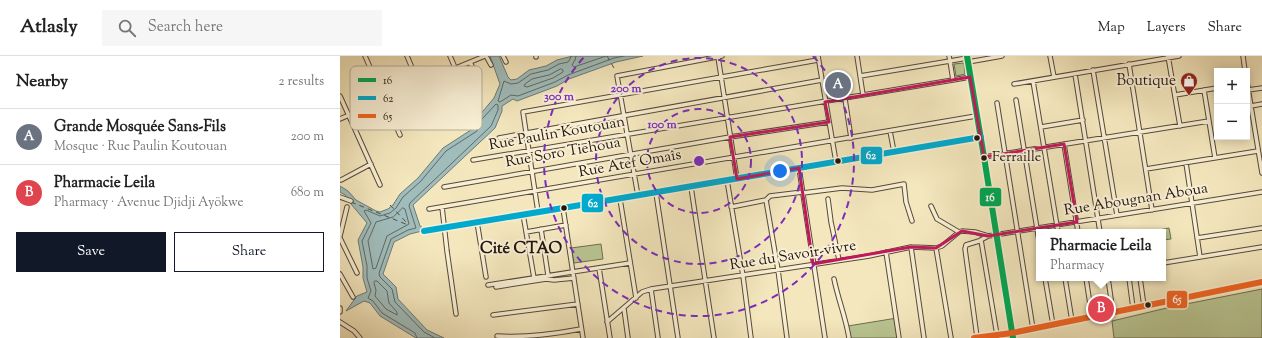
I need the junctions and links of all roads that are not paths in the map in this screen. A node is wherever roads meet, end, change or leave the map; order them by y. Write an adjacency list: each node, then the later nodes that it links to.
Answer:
1 (365, 56): 22 (street)
2 (407, 56): 23 (street)
3 (450, 56): 24 (street)
4 (486, 56): 18 (street); 21 (street)
5 (503, 56): 19 (street)
6 (720, 56): 31 (street); 45 (street)
7 (857, 56): 30 (street)
8 (949, 56): 17 (street)
9 (1002, 56): 13 (street)
10 (1050, 56): 33 (street)
11 (1179, 56): 14 (street)
12 (1243, 56): 27 (street)
13 (989, 57): 16 (street)
14 (1169, 57): 20 (street); 43 (street)
15 (818, 58): 31 (street); 34 (street)
16 (967, 59): 17 (street); 32 (street)
17 (950, 61): 30 (street); 35 (street)
18 (470, 62): 25 (street); 26 (street)
19 (506, 62)
20 (1129, 64): 28 (street); 68 (street)
21 (491, 65)
22 (369, 66)
23 (411, 66)
24 (455, 66)
25 (461, 66)
26 (472, 66)
27 (1245, 68)
28 (1093, 70): 29 (street); 76 (street)
29 (1075, 74): 33 (street); 60 (street)
30 (860, 76): 42 (street)
31 (720, 77): 45 (street); 46 (street)
32 (970, 77): 35 (street, Rue Paulin Koutouan); 56 (street)
33 (1054, 77): 36 (street)
34 (822, 80): 46 (street); 50 (street)
35 (953, 80): 42 (street, Rue Paulin Koutouan)
36 (1033, 81): 37 (street); 64 (street)
37 (1014, 84)
38 (1214, 88): 40 (street)
39 (1262, 88): 41 (street)
40 (1204, 90): 43 (street); 61 (street)
41 (1250, 90)
42 (863, 95): 47 (street, Rue Paulin Koutouan)
43 (1175, 95): 63 (street)
44 (340, 96): 55 (street)
45 (620, 96): 54 (street); 69 (street)
46 (724, 97): 54 (street); 58 (street)
47 (845, 98): 50 (street, Rue Paulin Koutouan); 75 (street)
48 (1016, 100): 82 (street)
49 (1250, 101): 53 (street)
50 (825, 102): 58 (street, Rue Paulin Koutouan); 62 (street)
51 (997, 103): 86 (street)
52 (1262, 104): 53 (street)
53 (1251, 106): 83 (street)
54 (624, 115): 69 (street); 70 (street)
55 (348, 116): 57 (street); 59 (street)
56 (976, 116): 67 (street, Rue Atef Omaîs); 73 (street)
57 (340, 119)
58 (727, 119): 70 (street, Rue Paulin Koutouan); 72 (street)
59 (350, 120)
60 (1083, 120): 64 (street); 78 (street)
61 (1209, 121): 63 (street); 89 (street)
62 (829, 122): 72 (street, Rue Soro Tiehoua); 77 (street)
63 (1180, 126): 68 (street)
64 (1041, 127): 80 (street)
65 (354, 130): 93 (street)
66 (398, 130): 71 (street)
67 (890, 131): 75 (street, Rue Atef Omaîs); 84 (street)
68 (1140, 132): 76 (street); 95 (street)
69 (526, 133): 74 (street); 81 (street)
70 (627, 134): 81 (street, Rue Paulin Koutouan); 85 (street)
71 (400, 135)
72 (730, 137): 85 (street, Rue Soro Tiehoua); 88 (street)
73 (981, 137): 84 (street); 87 (street)
74 (499, 138)
75 (851, 138): 77 (street, Rue Atef Omaîs)
76 (1104, 138): 78 (street); 125 (street)
77 (832, 141): 88 (street, Rue Atef Omaîs); 91 (street)
78 (1086, 141): 79 (street); 126 (street)
79 (1064, 144): 80 (street); 129 (street)
80 (1044, 147): 82 (street); 131 (street)
81 (529, 150): 90 (street, Rue Paulin Koutouan); 96 (street)
82 (1024, 151): 86 (street); 136 (street)
83 (1258, 151): 89 (street); 97 (street)
84 (894, 152): 91 (street)
85 (631, 154): 96 (street, Rue Soro Tiehoua); 98 (street)
86 (1005, 154): 87 (street); 143 (street)
87 (984, 157): 144 (street)
88 (734, 158): 98 (street, Rue Atef Omaîs); 99 (street)
89 (1215, 158): 92 (street)
90 (473, 160)
91 (836, 162): 94 (street)
92 (1186, 163): 95 (street); 115 (street)
93 (370, 164): 100 (street); 102 (street)
94 (799, 168): 99 (street); 107 (street)
95 (1146, 169): 122 (street)
96 (532, 171): 104 (street, Rue Soro Tiehoua); 105 (street)
97 (1262, 172)
98 (634, 175): 105 (street, Rue Atef Omaîs); 109 (street)
99 (738, 179): 101 (street)
100 (341, 180)
101 (727, 180): 103 (street); 119 (street)
102 (380, 185)
103 (691, 186): 106 (street); 169 (street)
104 (444, 187)
105 (536, 192): 118 (street, Rue Atef Omaîs); 123 (street)
106 (656, 192): 109 (street); 178 (street)
107 (803, 192): 113 (street); 127 (street); 157 (street)
108 (1262, 192): 115 (street, Rue Abougnan Aboua)
109 (638, 196): 111 (street)
110 (340, 197): 114 (street)
111 (620, 199): 120 (street); 155 (street)
112 (828, 199): 154 (street)
113 (766, 200): 119 (street); 159 (street)
114 (351, 201)
115 (1192, 203): 122 (street, Rue Abougnan Aboua); 147 (street)
116 (931, 206): 142 (street)
117 (347, 207): 146 (street)
118 (442, 207): 121 (street, Rue Atef Omaîs); 132 (street)
119 (732, 207): 164 (street)
120 (563, 208): 123 (street); 130 (street)
121 (429, 209)
122 (1152, 210): 125 (street, Rue Abougnan Aboua)
123 (538, 212): 124 (street)
124 (523, 214): 128 (street); 141 (street)
125 (1117, 215): 126 (street, Rue Abougnan Aboua)
126 (1098, 219): 129 (street, Rue Abougnan Aboua); 139 (street)
127 (912, 221)
128 (477, 222): 132 (street); 165 (street)
129 (1077, 222): 131 (street, Rue Abougnan Aboua); 138 (street)
130 (566, 225): 134 (street); 160 (street)
131 (1056, 225): 136 (street, Rue Abougnan Aboua); 137 (street)
132 (445, 228): 140 (street); 190 (street)
133 (1262, 228): 147 (street)
134 (541, 229): 141 (street); 163 (street)
135 (1036, 229): 143 (street, Rue Abougnan Aboua)
136 (1037, 229)
137 (1057, 229)
138 (1078, 229)
139 (1100, 229)
140 (424, 231)
141 (526, 232): 166 (street)
142 (959, 232): 145 (street); 151 (street)
143 (1018, 232): 144 (street, Rue Abougnan Aboua); 198 (street)
144 (997, 235): 145 (street, Rue Abougnan Aboua); 200 (street)
145 (988, 236): 148 (street, Rue Abougnan Aboua)
146 (341, 237): 161 (street)
147 (1197, 238): 153 (street)
148 (981, 240): 201 (street); 218 (street, Rue Abougnan Aboua)
149 (911, 247): 151 (street, Rue du Savoir-vivre); 152 (street, Rue du Savoir-vivre); 216 (street)
150 (1262, 247): 153 (street)
151 (936, 248): 217 (street)
152 (886, 252): 154 (street, Rue du Savoir-vivre); 215 (street)
153 (1200, 257): 156 (street)
154 (839, 260): 157 (street, Rue du Savoir-vivre)
155 (630, 263): 158 (street); 182 (street)
156 (1166, 263)
157 (813, 264): 159 (street, Rue du Savoir-vivre); 213 (street)
158 (599, 268): 160 (street); 195 (street)
159 (778, 270): 164 (street, Rue du Savoir-vivre); 212 (street)
160 (573, 272): 163 (street); 167 (street)
161 (357, 273)
162 (340, 274): 181 (street)
163 (548, 275): 166 (street)
164 (743, 276): 169 (street, Rue du Savoir-vivre); 211 (street)
165 (486, 277)
166 (534, 278): 177 (street)
167 (574, 278): 179 (street); 183 (street)
168 (834, 279): 214 (street)
169 (705, 281): 178 (street, Rue du Savoir-vivre); 210 (street)
170 (1046, 281): 196 (street)
171 (1065, 281): 193 (street)
172 (1086, 281): 192 (street)
173 (1108, 281): 189 (street)
174 (1129, 281): 186 (street)
175 (1140, 281): 184 (street)
176 (1262, 282): 184 (street)
177 (488, 285)
178 (670, 286): 180 (street, Rue du Savoir-vivre); 209 (street)
179 (496, 287)
180 (651, 289): 182 (street, Rue du Savoir-vivre); 208 (street)
181 (353, 297)
182 (636, 298): 187 (street, Rue du Savoir-vivre)
183 (578, 304): 191 (street); 197 (street)
184 (1144, 306): 186 (street)
185 (340, 308): 188 (street)
186 (1133, 308): 189 (street)
187 (624, 309): 195 (street, Rue du Savoir-vivre); 207 (street)
188 (340, 312)
189 (1113, 313): 192 (street)
190 (456, 314)
191 (493, 315)
192 (1092, 317): 193 (street)
193 (1072, 321): 196 (street)
194 (340, 322): 203 (street)
195 (607, 322): 206 (street)
196 (1053, 325): 198 (street)
197 (581, 329): 199 (street); 205 (street)
198 (1033, 329): 200 (street)
199 (563, 332): 202 (street); 204 (street)
200 (1012, 333): 201 (street); 219 (street)
201 (997, 335): 218 (street)
202 (497, 336)
203 (360, 338)
204 (564, 338)
205 (583, 338)
206 (610, 338)
207 (628, 338)
208 (658, 338)
209 (678, 338)
210 (714, 338)
211 (751, 338)
212 (787, 338)
213 (824, 338)
214 (849, 338)
215 (899, 338)
216 (924, 338)
217 (951, 338)
218 (975, 338)
219 (1013, 338)

